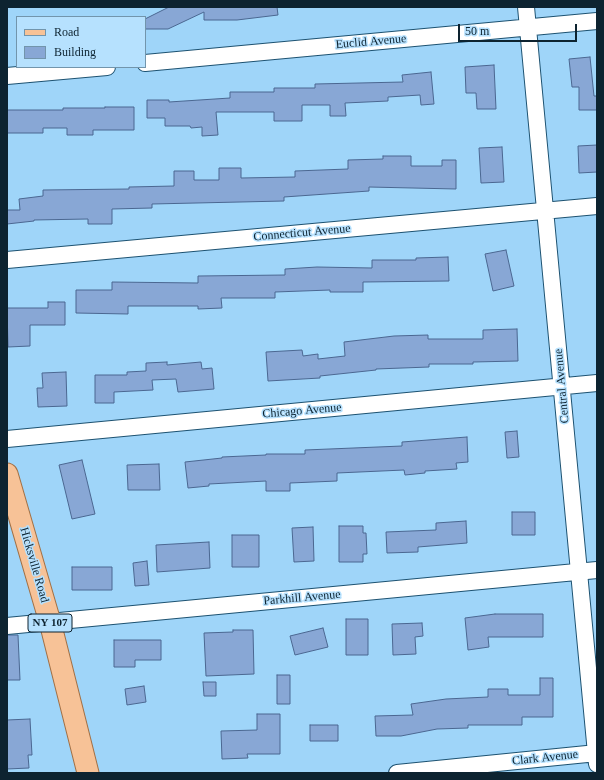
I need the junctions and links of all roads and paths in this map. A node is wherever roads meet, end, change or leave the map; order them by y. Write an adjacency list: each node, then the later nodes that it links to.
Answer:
1 (526, 7): 3 (street, Central Avenue)
2 (597, 21): 3 (street, Euclid Avenue)
3 (528, 27): 4 (street, Euclid Avenue); 8 (street, Central Avenue)
4 (146, 63)
5 (96, 68): 6 (street)
6 (7, 76)
7 (597, 206): 8 (street, Connecticut Avenue)
8 (545, 210): 9 (street, Connecticut Avenue); 11 (street, Central Avenue)
9 (7, 260)
10 (597, 383): 11 (street, Chicago Avenue)
11 (562, 386): 12 (street, Chicago Avenue); 15 (street, Central Avenue)
12 (7, 439)
13 (7, 474): 16 (main road, Hicksville Road / NY 107)
14 (597, 570): 15 (street, Parkhill Avenue)
15 (579, 572): 16 (street, Parkhill Avenue); 18 (street, Central Avenue)
16 (50, 622): 17 (street, Parkhill Avenue); 19 (main road, Hicksville Road / NY 107)
17 (7, 626)
18 (597, 757): 20 (street, Clark Avenue)
19 (88, 773)
20 (397, 773)

